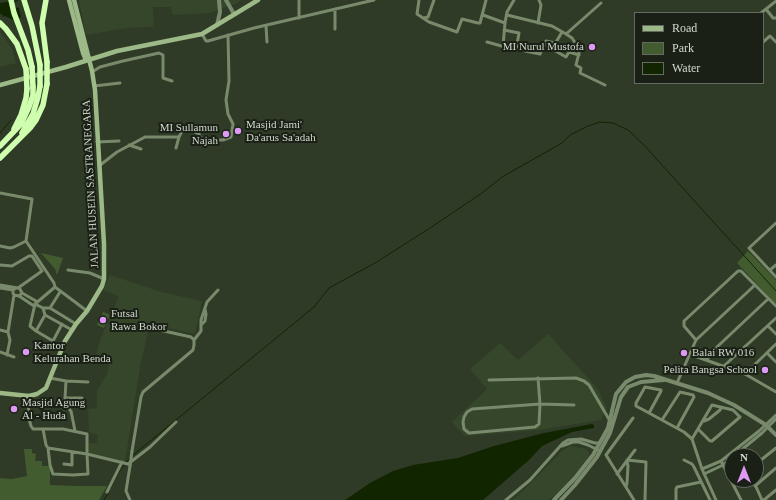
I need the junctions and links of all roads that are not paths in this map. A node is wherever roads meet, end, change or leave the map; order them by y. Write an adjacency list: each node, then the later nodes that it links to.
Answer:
1 (11, 0): 51 (highway)
2 (24, 0): 60 (highway, bridge)
3 (46, 0): 60 (highway, bridge)
4 (69, 0): 32 (main road, JALAN HUSEIN SASTRANEGARA)
5 (74, 0): 32 (main road, JALAN HUSEIN SASTRANEGARA)
6 (219, 0): 30 (street)
7 (226, 0): 21 (street)
8 (258, 0): 21 (main road)
9 (299, 0): 24 (street)
10 (374, 0): 18 (street)
11 (419, 0): 25 (street)
12 (434, 0): 25 (street)
13 (486, 0): 22 (street)
14 (514, 0): 23 (street)
15 (540, 0): 27 (street)
16 (776, 1): 19 (street)
17 (600, 3): 36 (street)
18 (335, 9): 31 (street); 33 (street)
19 (766, 9): 20 (street); 26 (street)
20 (762, 12)
21 (234, 14): 30 (main road)
22 (482, 15): 25 (street); 29 (street)
23 (507, 15): 27 (street); 29 (street)
24 (299, 16)
25 (424, 18)
26 (776, 18)
27 (538, 22): 35 (street)
28 (0, 23): 51 (highway)
29 (505, 23): 34 (street)
30 (217, 25): 38 (main road)
31 (266, 26): 37 (street); 40 (street)
32 (80, 29): 46 (main road, JALAN HUSEIN SASTRANEGARA); 49 (main road, JALAN HUSEIN SASTRANEGARA)
33 (335, 30)
34 (504, 30): 44 (street); 44 (street)
35 (562, 32): 36 (street); 43 (street)
36 (566, 34): 47 (street)
37 (228, 35): 38 (street); 59 (street)
38 (204, 38): 48 (main road)
39 (764, 41): 42 (street)
40 (267, 42)
41 (487, 42): 44 (street)
42 (776, 42)
43 (555, 43): 45 (street); 47 (street)
44 (503, 46)
45 (525, 51)
46 (87, 52): 48 (main road); 49 (main road, JALAN HUSEIN SASTRANEGARA)
47 (579, 55): 56 (street)
48 (97, 57): 49 (main road); 52 (main road)
49 (89, 60): 50 (main road); 52 (main road, JALAN HUSEIN SASTRANEGARA)
50 (78, 63): 52 (main road); 55 (main road)
51 (29, 68): 58 (highway, bridge); 58 (highway, bridge)
52 (91, 69): 53 (street); 57 (main road, JALAN HUSEIN SASTRANEGARA)
53 (172, 81)
54 (120, 83): 57 (street)
55 (0, 85)
56 (604, 85)
57 (94, 86): 62 (main road, JALAN HUSEIN SASTRANEGARA)
58 (11, 135): 64 (highway)
59 (179, 137): 63 (street); 65 (street)
60 (16, 141): 67 (highway)
61 (119, 141): 62 (street)
62 (97, 142): 68 (main road, JALAN HUSEIN SASTRANEGARA)
63 (129, 145): 66 (street); 68 (street)
64 (0, 146)
65 (176, 148)
66 (142, 149)
67 (0, 158)
68 (99, 166): 78 (main road, JALAN HUSEIN SASTRANEGARA)
69 (0, 193): 71 (street)
70 (776, 223): 76 (street)
71 (26, 241): 72 (street); 81 (street)
72 (0, 246)
73 (0, 265): 83 (street)
74 (776, 265): 76 (street)
75 (68, 270): 78 (street)
76 (770, 270): 77 (street)
77 (776, 277)
78 (104, 280): 94 (main road, JALAN HUSEIN SASTRANEGARA)
79 (0, 285): 83 (street)
80 (755, 285): 89 (street); 107 (street); 107 (street)
81 (55, 287): 85 (street); 90 (street)
82 (0, 288): 83 (street)
83 (16, 289): 86 (street); 87 (street)
84 (218, 290): 106 (street)
85 (60, 292): 93 (street); 94 (street)
86 (22, 293): 88 (street); 90 (street)
87 (14, 295): 88 (street); 104 (street)
88 (19, 296): 90 (street)
89 (768, 299): 91 (street); 114 (street)
90 (35, 304): 92 (street); 103 (street)
91 (776, 306)
92 (43, 308): 93 (street); 95 (street)
93 (50, 308): 98 (street)
94 (87, 311): 98 (main road, JALAN HUSEIN SASTRANEGARA)
95 (45, 315): 97 (street); 103 (street)
96 (776, 318): 99 (street)
97 (62, 324): 102 (street); 103 (street)
98 (76, 324): 102 (main road, JALAN HUSEIN SASTRANEGARA)
99 (768, 326): 105 (street); 116 (street)
100 (146, 327): 106 (street)
101 (0, 330): 104 (street)
102 (72, 330): 118 (main road, JALAN HUSEIN SASTRANEGARA)
103 (36, 331)
104 (8, 332): 111 (street)
105 (776, 334)
106 (194, 340): 162 (street, bridge)
107 (696, 340): 112 (street)
108 (776, 344): 110 (street)
109 (0, 352): 111 (street)
110 (767, 353): 115 (street); 117 (street)
111 (7, 354): 113 (street)
112 (689, 354): 114 (street); 123 (street)
113 (14, 357)
114 (707, 359): 116 (street)
115 (776, 362)
116 (725, 365): 117 (street)
117 (745, 374): 124 (street)
118 (50, 378): 121 (street); 126 (main road, JALAN HUSEIN SASTRANEGARA)
119 (538, 378): 120 (street); 129 (street); 139 (street)
120 (489, 380)
121 (66, 382): 122 (street); 127 (street)
122 (88, 382)
123 (677, 384): 139 (street); 140 (street)
124 (776, 392)
125 (0, 393): 126 (main road)
126 (28, 396): 142 (street)
127 (65, 398): 128 (street); 144 (street)
128 (82, 398)
129 (540, 404): 129 (street); 130 (street)
130 (574, 405)
131 (721, 408): 137 (street); 137 (street); 143 (street)
132 (649, 413): 132 (street); 136 (street)
133 (776, 415): 140 (street)
134 (633, 418): 166 (street)
135 (776, 419): 140 (street)
136 (662, 420): 141 (street); 141 (street)
137 (703, 421): 143 (street)
138 (176, 422): 162 (street)
139 (612, 422): 148 (street); 153 (street)
140 (767, 426): 145 (street); 146 (street)
141 (677, 428): 147 (street)
142 (43, 429): 144 (street); 150 (street)
143 (698, 429): 147 (street)
144 (75, 431): 156 (street)
145 (776, 435)
146 (755, 436): 151 (street); 160 (street)
147 (692, 439): 165 (street)
148 (601, 443): 149 (street); 153 (street)
149 (560, 447): 153 (street); 175 (street)
150 (48, 448): 155 (street); 156 (street)
151 (742, 448)
152 (776, 448): 157 (street)
153 (599, 450): 176 (street); 177 (street)
154 (635, 450): 159 (street)
155 (72, 452): 156 (street); 161 (street)
156 (87, 454): 162 (street)
157 (764, 458)
158 (684, 460): 169 (street)
159 (627, 461): 166 (street); 170 (street); 179 (street)
160 (721, 461): 163 (street); 165 (street)
161 (64, 464)
162 (126, 464): 173 (street); 174 (street)
163 (723, 465): 167 (street); 183 (street)
164 (776, 468): 168 (street)
165 (702, 469): 167 (street)
166 (617, 474): 170 (street)
167 (704, 474): 182 (street)
168 (764, 478)
169 (701, 482): 180 (street); 181 (street)
170 (626, 487): 178 (street)
171 (756, 488): 184 (street)
172 (776, 490): 184 (street)
173 (107, 492)
174 (130, 500)
175 (506, 500)
176 (554, 500)
177 (561, 500)
178 (634, 500)
179 (645, 500)
180 (676, 500)
181 (710, 500)
182 (716, 500)
183 (741, 500)
184 (763, 500)

